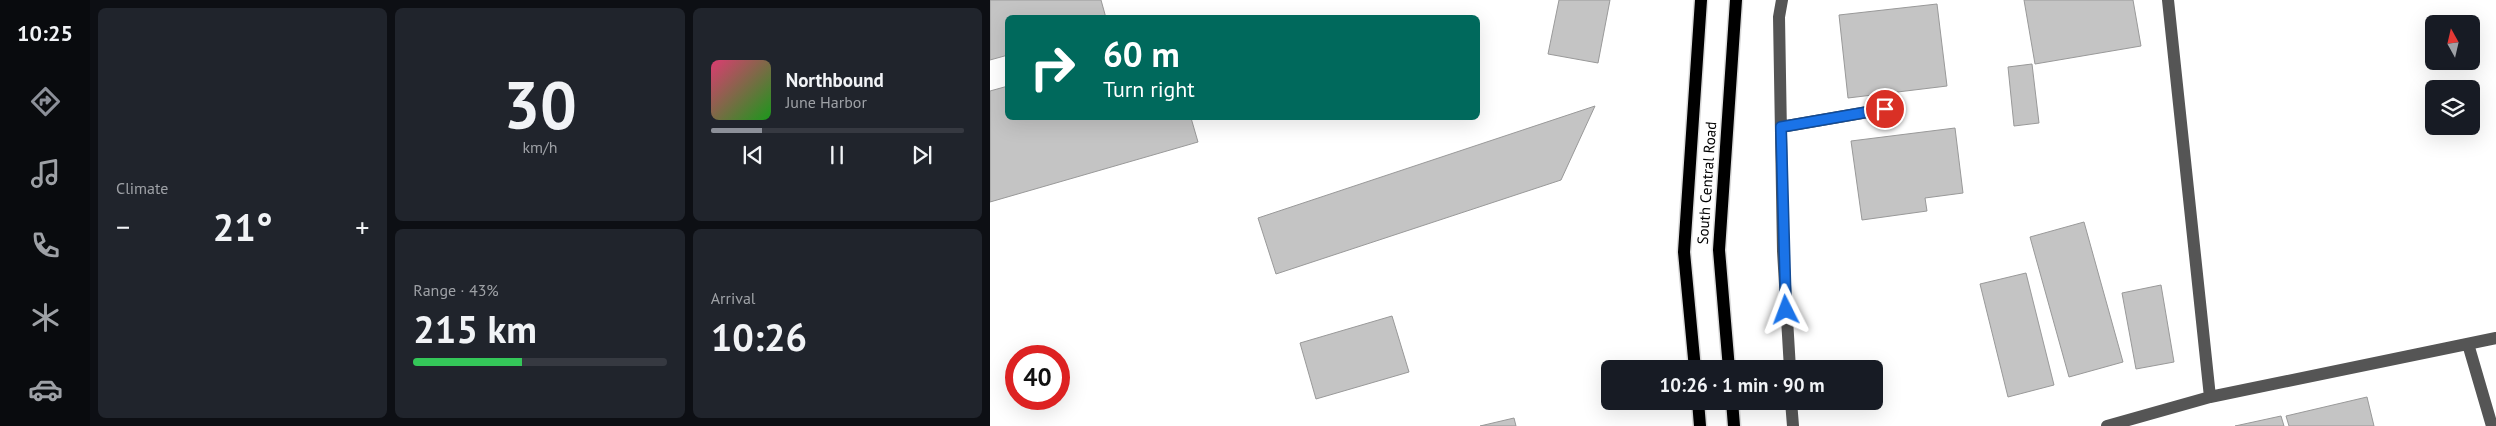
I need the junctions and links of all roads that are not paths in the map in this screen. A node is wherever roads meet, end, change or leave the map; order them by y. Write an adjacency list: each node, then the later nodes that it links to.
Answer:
1 (1701, 0): 9 (main road, South Central Road)
2 (1736, 0): 10 (main road, South Central Road)
3 (1782, 0): 6 (street)
4 (2168, 0): 12 (street)
5 (1885, 109): 6 (street)
6 (1781, 127): 11 (street)
7 (2496, 338): 8 (street)
8 (2468, 344): 12 (street); 20 (street)
9 (1694, 360)
10 (1728, 360)
11 (1789, 360)
12 (2210, 397): 19 (street)
13 (1699, 410): 16 (main road)
14 (1733, 410): 17 (main road)
15 (1792, 410): 18 (street)
16 (1700, 426)
17 (1734, 426)
18 (1793, 426)
19 (2107, 426)
20 (2492, 426)

